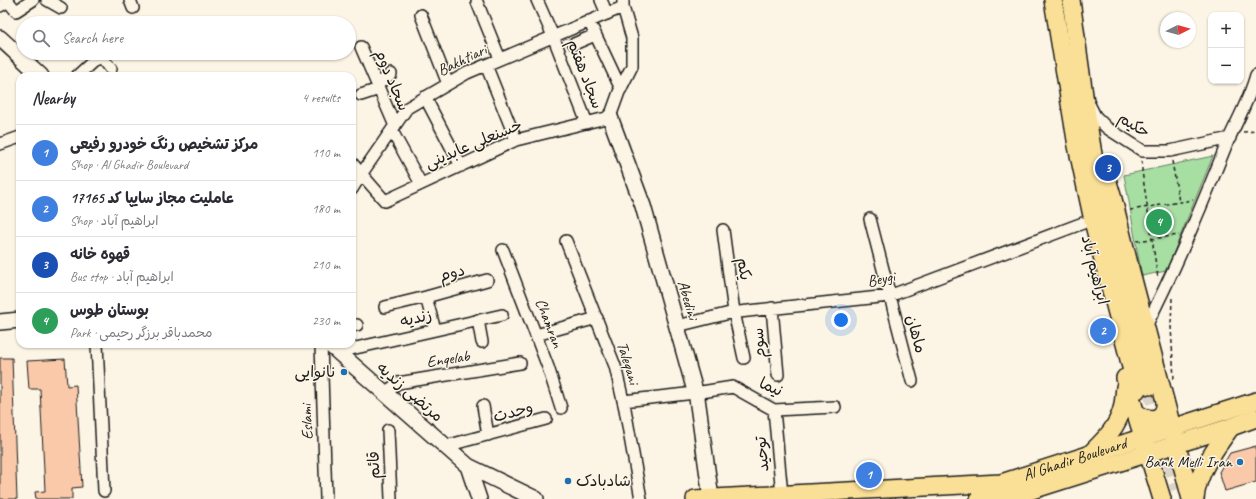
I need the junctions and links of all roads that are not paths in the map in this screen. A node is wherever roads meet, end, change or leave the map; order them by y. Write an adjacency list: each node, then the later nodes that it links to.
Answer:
1 (33, 0): 9 (street)
2 (47, 0): 10 (street)
3 (537, 0): 15 (street, سجاد هفتم)
4 (601, 0): 11 (street)
5 (1053, 0): 44 (main road, ابراهیم آباد)
6 (1071, 0): 35 (main road, ابراهیم آباد)
7 (477, 2): 20 (street)
8 (623, 3): 11 (street, Bakhtiari); 32 (street)
9 (0, 6)
10 (61, 8)
11 (607, 14): 13 (street, Bakhtiari)
12 (421, 15): 30 (street)
13 (589, 21): 14 (street); 15 (street, Bakhtiari)
14 (595, 35): 17 (street); 32 (street)
15 (553, 36): 20 (street, Bakhtiari); 38 (street, سجاد هفتم)
16 (0, 38): 19 (street)
17 (574, 44)
18 (361, 47): 31 (street, سجاد دوم)
19 (16, 53)
20 (500, 59): 24 (street, Bakhtiari)
21 (24, 60): 26 (street)
22 (93, 60): 27 (street)
23 (104, 60): 25 (street)
24 (486, 65): 30 (street, Bakhtiari); 42 (street)
25 (111, 69)
26 (37, 72)
27 (81, 72)
28 (391, 74): 31 (street)
29 (1256, 75): 33 (street)
30 (448, 84): 36 (street, Bakhtiari)
31 (378, 87): 34 (street); 39 (street, سجاد دوم)
32 (621, 89): 37 (street)
33 (1253, 94): 40 (street)
34 (362, 95)
35 (1085, 96): 40 (street, حکیم); 44 (main road, ابراهیم آباد)
36 (425, 97): 39 (street, Bakhtiari); 45 (street)
37 (610, 117): 38 (street, حسنعلی عابدینی); 66 (street, Abedini)
38 (587, 123): 42 (street, حسنعلی عابدینی)
39 (393, 129): 47 (street, Bakhtiari); 49 (street, سجاد دوم)
40 (1230, 138): 67 (street)
41 (16, 139): 43 (street)
42 (516, 140): 45 (street, حسنعلی عابدینی)
43 (0, 144)
44 (1084, 145): 51 (main road, ابراهیم آباد); 67 (main road, ابراهیم آباد); 79 (main road, ابراهیم آباد)
45 (461, 166): 49 (street, حسنعلی عابدینی)
46 (356, 167): 47 (street)
47 (362, 173): 48 (street, Bakhtiari); 49 (street, حسنعلی عابدینی)
48 (356, 183)
49 (421, 184)
50 (870, 219): 56 (street, ماهان)
51 (1083, 223): 56 (street, Beygi); 79 (main road, ابراهیم آباد)
52 (723, 230): 60 (street, یکم)
53 (566, 241): 62 (street, Taleqani)
54 (503, 250): 69 (street, Chamran)
55 (487, 280): 57 (street, دوم)
56 (889, 296): 59 (street, Beygi); 78 (street, ماهان)
57 (426, 297): 58 (street, دوم); 68 (street, دوم)
58 (385, 307)
59 (772, 308): 60 (street, Beygi); 77 (street, سوم)
60 (734, 312): 66 (street, Beygi); 75 (street)
61 (502, 315): 64 (street, زندیه)
62 (597, 318): 69 (street); 82 (street, Taleqani)
63 (16, 320): 65 (street)
64 (478, 320): 68 (street, زندیه); 70 (street)
65 (0, 322)
66 (677, 326): 81 (street, Abedini)
67 (1146, 326): 83 (main road, ابراهیم آباد)
68 (435, 330): 71 (street, زندیه)
69 (536, 335): 86 (street, Chamran)
70 (482, 342)
71 (356, 344)
72 (97, 348): 101 (street)
73 (321, 348): 106 (street, Eslami)
74 (333, 348): 80 (street, مرتضی زندیه)
75 (744, 358)
76 (520, 363): 80 (street, Enqelab)
77 (778, 375)
78 (912, 381)
79 (1137, 385): 89 (main road, ابراهیم آباد); 97 (main road)
80 (385, 393): 96 (street, مرتضی زندیه)
81 (695, 393): 82 (street, نیما); 87 (street, نیما); 104 (street, Abedini)
82 (623, 401): 110 (street, Taleqani)
83 (1165, 401): 89 (main road); 94 (main road, ابراهیم آباد)
84 (483, 406): 93 (street, وحدت)
85 (835, 407): 87 (street, نیما)
86 (561, 408)
87 (774, 410): 102 (street, توحید)
88 (1250, 411): 91 (main road); 94 (main road)
89 (1135, 412): 95 (main road, ابراهیم آباد)
90 (546, 419): 93 (street, وحدت)
91 (1231, 427): 94 (main road); 113 (main road)
92 (388, 430): 107 (street, قائم)
93 (488, 435): 96 (street, وحدت)
94 (1175, 436): 95 (main road); 98 (main road, ابراهیم آباد)
95 (1146, 445): 97 (main road, Al Ghadir Boulevard); 100 (main road, ابراهیم آباد); 105 (main road, Al Ghadir Boulevard)
96 (446, 446): 99 (street, مرتضی زندیه)
97 (1089, 455): 102 (main road, Al Ghadir Boulevard)
98 (1181, 460): 100 (main road); 103 (main road, ابراهیم آباد)
99 (468, 466): 108 (street); 109 (street)
100 (1153, 470): 103 (main road, ابراهیم آباد)
101 (104, 492)
102 (782, 495): 104 (main road, Al Ghadir Boulevard)
103 (1175, 496)
104 (711, 498): 111 (main road, Al Ghadir Boulevard)
105 (1017, 498): 112 (main road, Al Ghadir Boulevard)
106 (326, 499)
107 (391, 499)
108 (479, 499)
109 (536, 499)
110 (641, 499)
111 (695, 499)
112 (985, 499)
113 (1195, 499)

